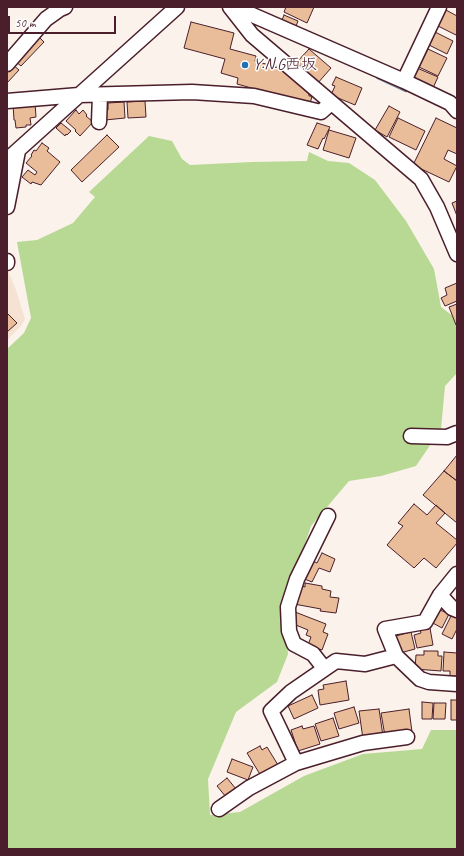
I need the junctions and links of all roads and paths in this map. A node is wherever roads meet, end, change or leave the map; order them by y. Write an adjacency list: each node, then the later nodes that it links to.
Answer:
1 (65, 7): 6 (street)
2 (177, 7): 9 (street)
3 (230, 7): 11 (street)
4 (234, 7): 7 (street)
5 (440, 7): 7 (street)
6 (7, 64)
7 (404, 81): 12 (street)
8 (100, 95): 9 (street); 11 (street); 13 (street)
9 (79, 96): 10 (street); 14 (street)
10 (7, 101)
11 (331, 103): 17 (street)
12 (457, 111)
13 (99, 122)
14 (18, 150): 15 (street); 16 (street)
15 (7, 160)
16 (7, 207)
17 (457, 254)
18 (457, 433): 19 (street)
19 (411, 436)
20 (328, 516): 25 (street)
21 (457, 574): 22 (street)
22 (440, 595): 23 (street); 24 (street)
23 (457, 610)
24 (396, 656): 25 (street); 26 (street)
25 (324, 668): 28 (street)
26 (457, 684)
27 (407, 737): 28 (street)
28 (296, 763): 29 (street)
29 (219, 809)

